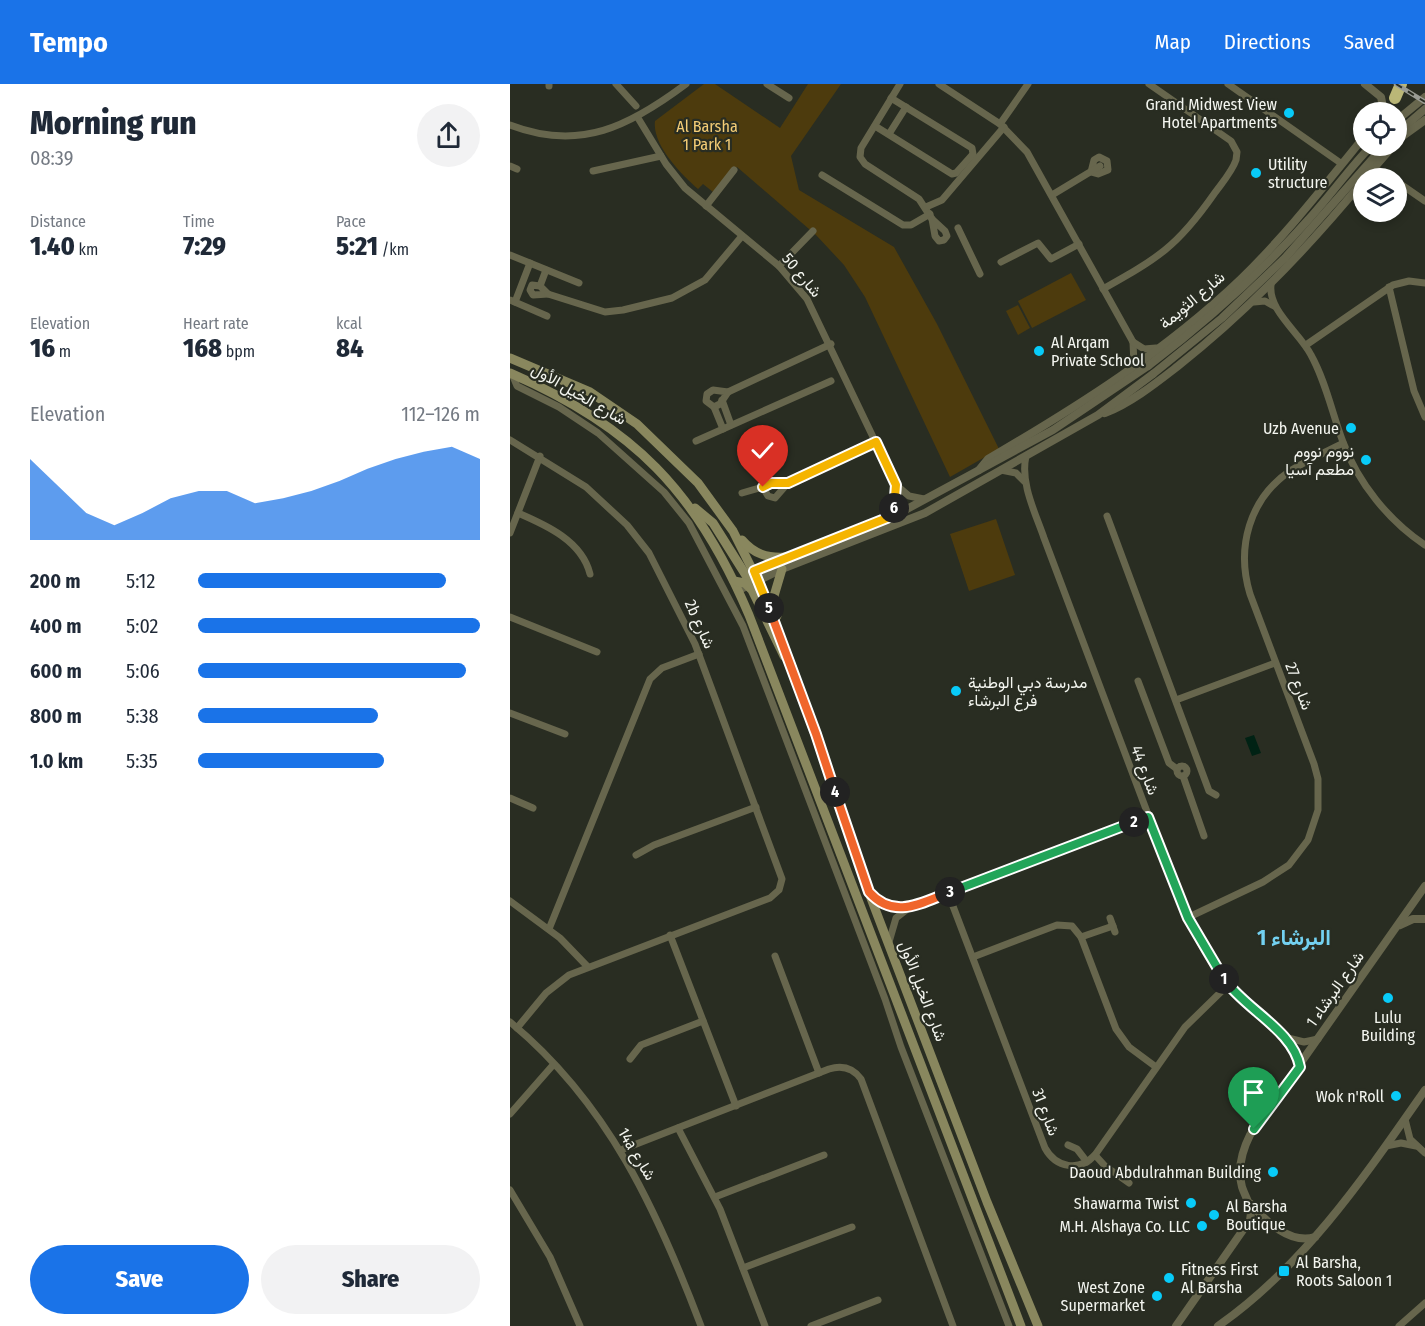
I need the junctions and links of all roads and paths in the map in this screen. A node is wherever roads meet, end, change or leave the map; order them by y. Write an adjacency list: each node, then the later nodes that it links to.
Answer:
1 (616, 84): 17 (street)
2 (686, 84): 21 (street)
3 (767, 84): 12 (street)
4 (900, 84): 13 (street)
5 (939, 84): 27 (street)
6 (1029, 84): 27 (street)
7 (1149, 84): 67 (street)
8 (1228, 84): 36 (street)
9 (1365, 84): 15 (street)
10 (1401, 84): 14 (highway)
11 (1425, 97): 20 (street)
12 (789, 98)
13 (891, 98): 18 (street); 26 (street)
14 (1395, 98): 16 (street)
15 (1382, 102)
16 (1392, 102)
17 (636, 106)
18 (906, 107): 29 (street); 29 (street)
19 (1425, 109): 24 (street)
20 (1407, 112)
21 (638, 118): 23 (street); 31 (street, شارع 50)
22 (1425, 120): 25 (street)
23 (510, 125)
24 (1407, 125)
25 (1421, 125): 28 (street)
26 (875, 126): 29 (street); 49 (street)
27 (1002, 126): 45 (street); 49 (street)
28 (1407, 134)
29 (889, 135)
30 (1353, 150): 36 (street, شارع الثويمة)
31 (661, 156): 41 (street); 48 (street, شارع 50)
32 (1363, 156): 83 (street, bridge)
33 (1375, 156): 83 (street, bridge)
34 (1384, 156): 35 (street, شارع الثويمة)
35 (1381, 160): 38 (street, شارع الثويمة); 39 (street)
36 (1342, 164): 46 (street, شارع الثويمة)
37 (1101, 166): 45 (street)
38 (1374, 168)
39 (1383, 168)
40 (734, 170): 48 (street)
41 (593, 171)
42 (822, 175): 49 (street)
43 (1407, 188): 47 (street)
44 (1353, 193): 50 (street, شارع الثويمة)
45 (1052, 195): 55 (street)
46 (1316, 198): 50 (street); 51 (street, شارع الثويمة)
47 (1425, 201)
48 (706, 206): 54 (street, شارع 50)
49 (929, 213): 61 (street)
50 (1336, 213): 53 (street, شارع الثويمة)
51 (1301, 214): 53 (street); 80 (street, شارع الثويمة)
52 (813, 231): 59 (street)
53 (1321, 231): 65 (street, شارع الثويمة)
54 (742, 236): 59 (street, شارع 50); 68 (street)
55 (1079, 244): 57 (street); 67 (street)
56 (510, 255): 58 (street)
57 (1001, 262)
58 (530, 263): 60 (street); 71 (street)
59 (779, 266): 78 (street, شارع 50)
60 (546, 270): 62 (street); 64 (street)
61 (980, 274)
62 (579, 283)
63 (1425, 283): 66 (street)
64 (540, 285): 68 (street); 70 (street)
65 (1271, 285): 72 (street, شارع الثويمة); 74 (street)
66 (1389, 287): 69 (street); 73 (street)
67 (1104, 289): 77 (street)
68 (548, 294): 70 (street)
69 (1378, 295): 73 (street); 79 (street)
70 (536, 296): 75 (street)
71 (512, 301): 75 (street)
72 (1254, 302): 74 (street); 89 (street, شارع الثويمة)
73 (1391, 306): 90 (street)
74 (1276, 308): 79 (street)
75 (531, 309): 76 (street)
76 (547, 316)
77 (1133, 342): 80 (street); 82 (street)
78 (831, 344): 86 (street); 95 (street, شارع 50)
79 (1306, 345): 96 (street)
80 (1156, 348): 82 (street, شارع الثويمة)
81 (510, 358): 111 (main road, شارع الخيل الأول)
82 (1134, 364): 99 (street, شارع الثويمة)
83 (1150, 370): 89 (street, شارع الثويمة); 99 (street, شارع الثويمة)
84 (511, 373): 107 (main road, شارع الخيل الأول); 130 (street)
85 (831, 381): 91 (street)
86 (728, 393): 87 (street); 88 (street)
87 (722, 400): 88 (street); 91 (street)
88 (714, 407): 92 (street)
89 (1098, 415): 98 (street, شارع الثويمة)
90 (1425, 417)
91 (731, 425): 92 (street)
92 (723, 429): 94 (street)
93 (510, 440): 97 (street, 2b شارع)
94 (696, 441)
95 (876, 442): 101 (street); 103 (street, شارع 50)
96 (1343, 443): 113 (street); 124 (street, شارع 27)
97 (540, 456): 108 (street); 123 (street, 2b شارع)
98 (1026, 456): 100 (street, شارع الثويمة); 102 (street, شارع 44)
99 (979, 470): 106 (street, شارع الثويمة)
100 (1000, 470): 102 (street); 115 (street, شارع الثويمة)
101 (788, 483): 104 (street); 104 (street)
102 (1026, 483): 138 (street, شارع 44)
103 (896, 485): 106 (street); 110 (street)
104 (766, 486): 105 (street)
105 (742, 493)
106 (925, 499): 110 (street, شارع الثويمة)
107 (692, 507): 117 (main road); 118 (main road, شارع الخيل الأول)
108 (518, 513): 112 (street); 116 (street)
109 (1107, 516): 127 (street)
110 (887, 518): 114 (street, شارع الثويمة)
111 (733, 531): 114 (main road); 117 (main road, شارع الخيل الأول)
112 (510, 533)
113 (1425, 545)
114 (785, 557): 117 (street, شارع الثويمة)
115 (782, 569): 117 (street, شارع الثويمة); 121 (main road)
116 (590, 574)
117 (753, 576): 118 (street, شارع الثويمة); 119 (street, شارع الثويمة); 121 (main road, شارع الخيل الأول)
118 (734, 581): 119 (main road, شارع الخيل الأول)
119 (743, 588): 125 (main road); 128 (main road, شارع الخيل الأول)
120 (510, 618): 122 (street)
121 (783, 645): 125 (main road, شارع الخيل الأول)
122 (597, 652)
123 (699, 654): 136 (street, 2b شارع); 150 (street)
124 (1275, 663): 127 (street); 147 (street, شارع 27)
125 (791, 664): 142 (main road, شارع الخيل الأول)
126 (1138, 681): 133 (street)
127 (1176, 700): 132 (street)
128 (786, 711): 130 (main road); 170 (main road, شارع الخيل الأول)
129 (510, 713): 131 (street)
130 (781, 725): 168 (street)
131 (565, 734)
132 (1200, 765): 133 (street); 134 (street)
133 (1185, 772): 139 (street)
134 (1216, 795)
135 (510, 798): 137 (street)
136 (756, 807): 140 (street); 151 (street, 2b شارع)
137 (533, 808)
138 (1148, 817): 143 (street); 147 (street, شارع 44)
139 (1204, 836)
140 (636, 855)
141 (1425, 886): 149 (street, شارع البرشاء 1)
142 (869, 892): 145 (street); 153 (main road, شارع الخيل الأول)
143 (948, 893): 145 (street); 155 (street, شارع 31)
144 (510, 901): 150 (street)
145 (910, 907): 153 (street)
146 (1110, 918): 152 (street)
147 (1188, 918): 157 (street, شارع 44)
148 (1425, 919): 149 (street)
149 (1398, 926): 162 (street, شارع البرشاء 1)
150 (549, 929): 156 (street)
151 (670, 935): 156 (street); 158 (street)
152 (1081, 937): 155 (street); 165 (street)
153 (889, 944): 200 (main road, شارع الخيل الأول)
154 (775, 956): 167 (street)
155 (973, 957): 182 (street, شارع 31)
156 (587, 966): 160 (street)
157 (1228, 985): 161 (street, شارع 44); 165 (street)
158 (703, 1020): 163 (street); 171 (street)
159 (510, 1022): 160 (street, 14a شارع)
160 (517, 1028): 164 (street, 14a شارع)
161 (1286, 1037): 162 (street); 166 (street, شارع 44)
162 (1319, 1039): 166 (street, شارع البرشاء 1)
163 (630, 1059)
164 (554, 1065): 172 (street); 178 (street, 14a شارع)
165 (1156, 1067): 181 (street)
166 (1300, 1067): 186 (street, شارع البرشاء 1)
167 (819, 1073): 171 (street); 198 (street)
168 (918, 1085): 170 (main road); 199 (street)
169 (1425, 1090): 173 (street)
170 (930, 1092): 192 (main road, شارع الخيل الأول)
171 (736, 1106): 174 (street)
172 (510, 1114)
173 (1405, 1119): 176 (street); 177 (street)
174 (678, 1128): 178 (street); 185 (street)
175 (1068, 1145): 182 (street)
176 (1386, 1146): 177 (street); 188 (street)
177 (1416, 1146): 179 (street)
178 (621, 1150): 195 (street, 14a شارع)
179 (1425, 1153)
180 (824, 1155): 185 (street)
181 (1095, 1155): 182 (street); 183 (street)
182 (1087, 1162)
183 (1130, 1183)
184 (510, 1190): 194 (street)
185 (715, 1197): 189 (street)
186 (1248, 1201): 188 (street); 201 (street, شارع البرشاء 1)
187 (852, 1227): 189 (street)
188 (1316, 1236): 193 (street)
189 (743, 1269): 196 (street)
190 (878, 1300): 197 (street)
191 (1425, 1303): 202 (street)
192 (1022, 1324)
193 (1221, 1325)
194 (580, 1326)
195 (701, 1326)
196 (765, 1326)
197 (811, 1326)
198 (954, 1326)
199 (1010, 1326)
200 (1038, 1326)
201 (1176, 1326)
202 (1399, 1326)

